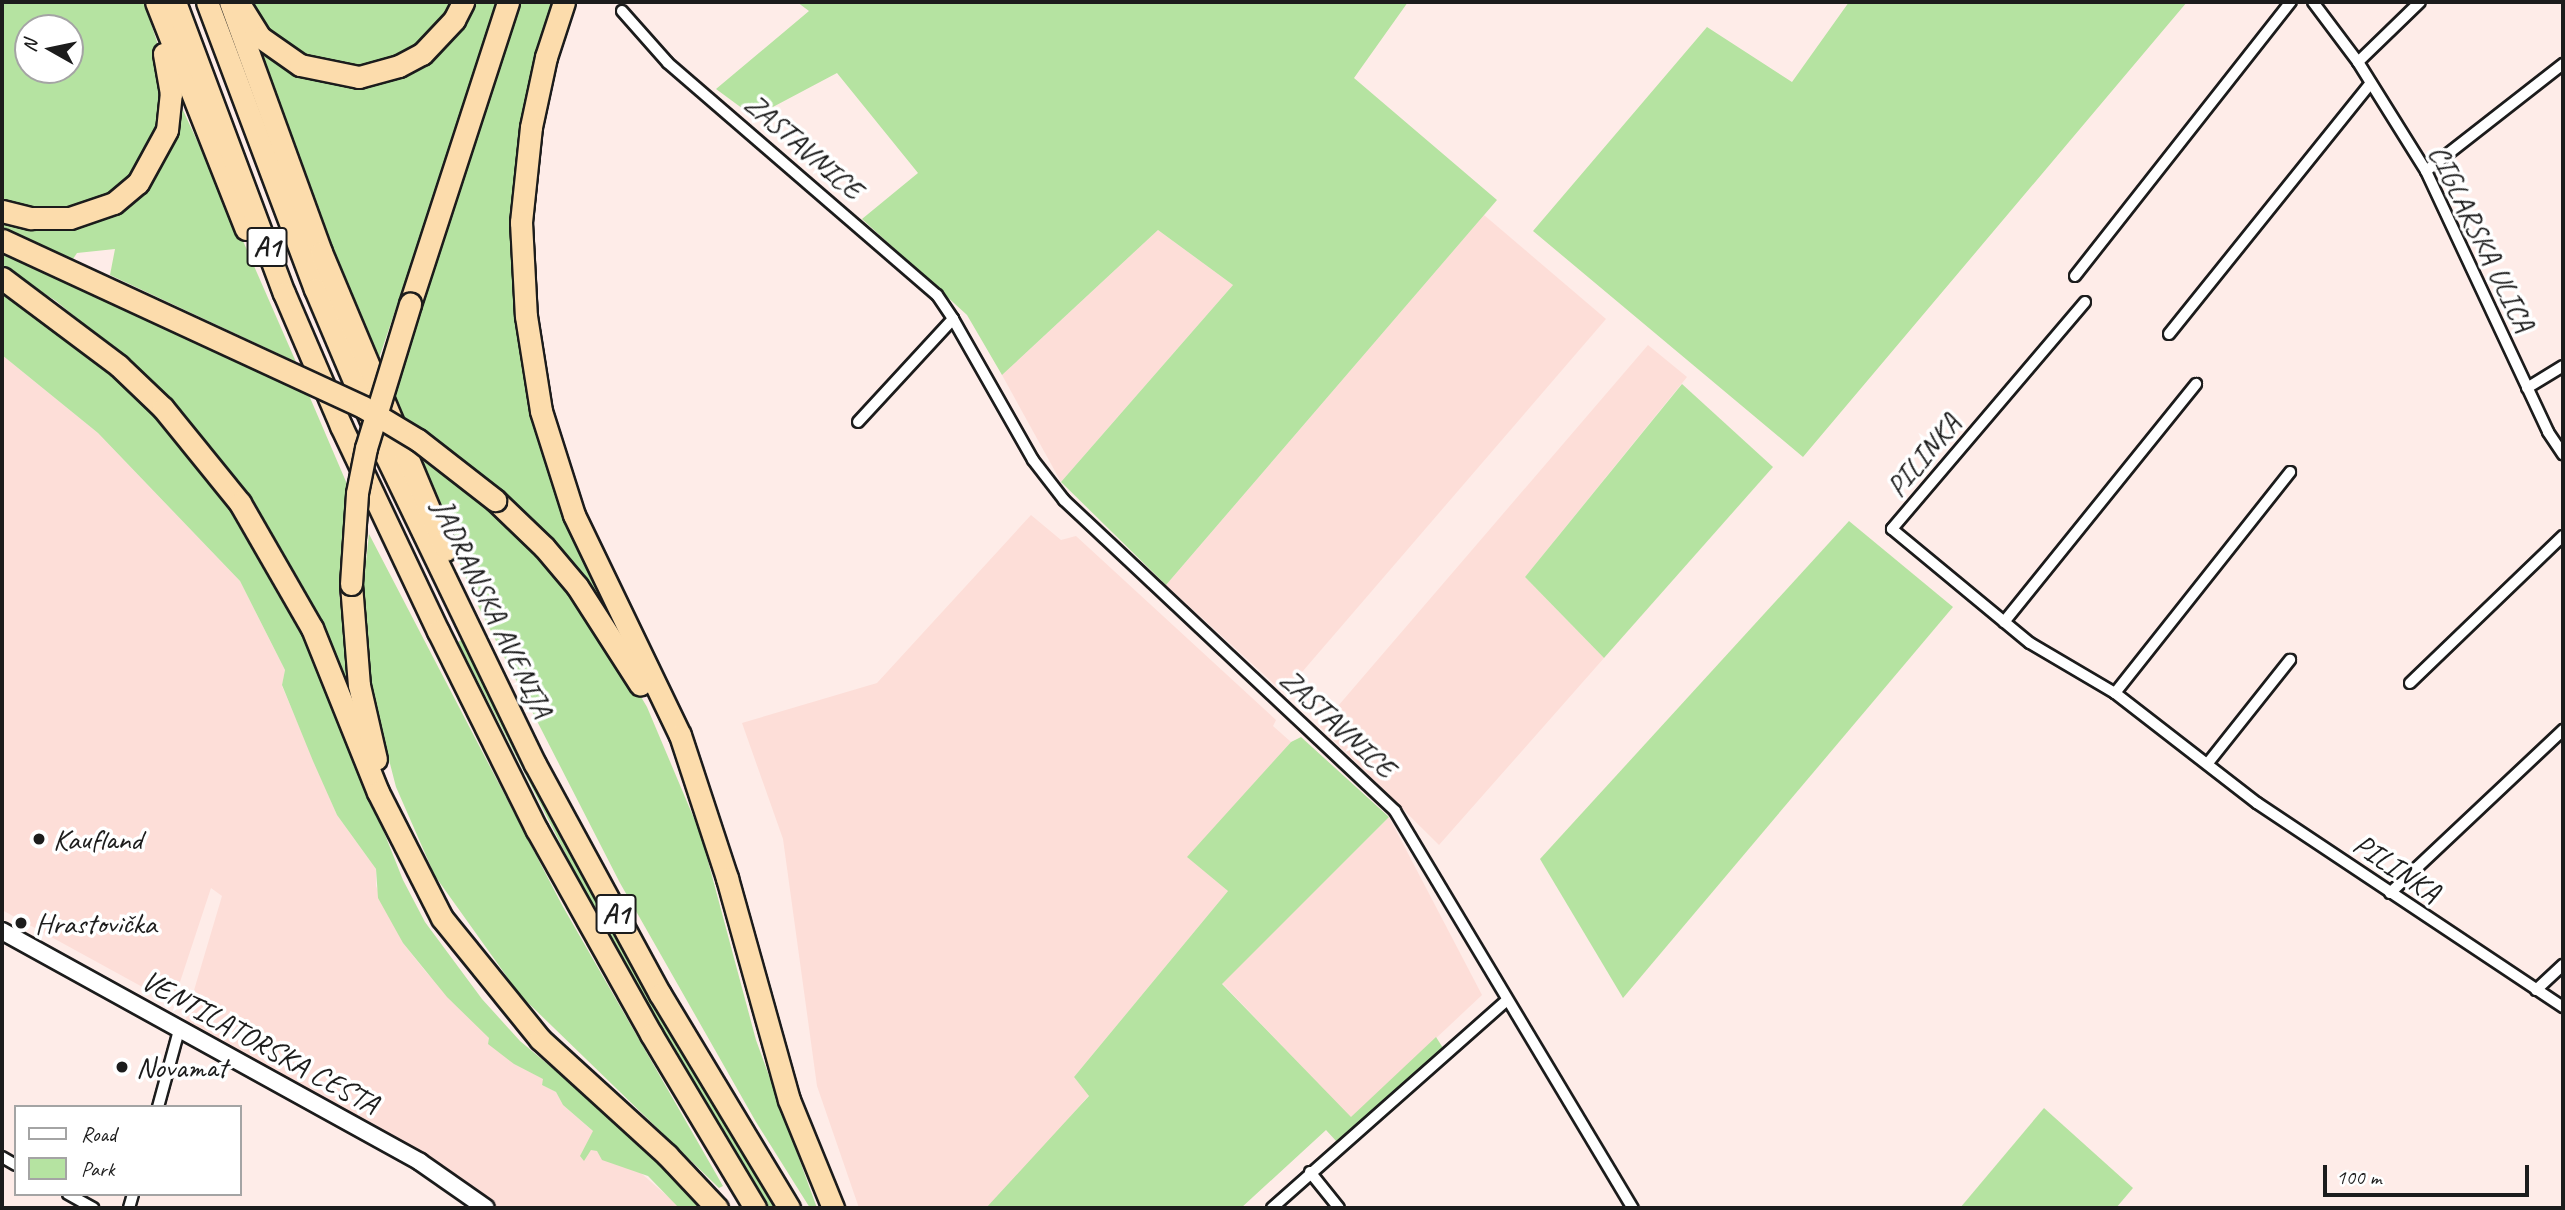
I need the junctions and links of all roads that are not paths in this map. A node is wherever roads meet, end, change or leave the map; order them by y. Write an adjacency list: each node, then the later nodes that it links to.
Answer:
1 (147, 2): 18 (highway)
2 (156, 2): 34 (highway)
3 (175, 2): 34 (highway, JADRANSKA AVENIJA / A1)
4 (207, 2): 32 (highway, JADRANSKA AVENIJA / A1)
5 (230, 2): 32 (highway)
6 (239, 2): 7 (highway)
7 (463, 2)
8 (508, 2): 41 (highway, bridge)
9 (564, 2): 40 (highway)
10 (2291, 2): 20 (street)
11 (2313, 2): 14 (street, CIGLARSKA ULICA)
12 (2420, 2): 14 (street)
13 (622, 10): 23 (street, ZASTAVNICE)
14 (2358, 62): 16 (street, CIGLARSKA ULICA)
15 (2563, 64): 17 (street)
16 (2371, 83): 17 (street, CIGLARSKA ULICA); 24 (street)
17 (2426, 171): 27 (street, CIGLARSKA ULICA)
18 (2, 211)
19 (2, 240): 40 (highway, bridge)
20 (2075, 276)
21 (2, 278): 41 (highway)
22 (2085, 302): 33 (street, PILINKA)
23 (953, 319): 28 (street); 46 (street, ZASTAVNICE)
24 (2169, 334)
25 (2563, 366): 27 (street)
26 (2196, 384): 33 (street)
27 (2527, 388): 29 (street, CIGLARSKA ULICA)
28 (858, 422)
29 (2563, 454)
30 (2290, 472): 37 (street)
31 (2563, 536): 36 (street)
32 (461, 610): 56 (highway, JADRANSKA AVENIJA / A1)
33 (2004, 622): 37 (street, PILINKA)
34 (438, 631): 55 (highway, JADRANSKA AVENIJA / A1)
35 (2290, 660): 39 (street)
36 (2410, 683)
37 (2115, 693): 39 (street, PILINKA)
38 (2563, 730): 42 (street)
39 (2208, 763): 42 (street, PILINKA)
40 (688, 768): 57 (highway)
41 (415, 870): 54 (highway)
42 (2390, 893): 45 (street, PILINKA)
43 (2, 931): 48 (main road, VENTILATORSKA CESTA)
44 (2563, 965): 45 (street)
45 (2536, 990): 47 (street, PILINKA)
46 (1506, 1000): 50 (street); 60 (street, ZASTAVNICE)
47 (2563, 1007)
48 (179, 1030): 49 (street); 53 (main road, VENTILATORSKA CESTA)
49 (159, 1105)
50 (1310, 1172): 58 (street); 59 (street)
51 (72, 1196): 52 (street)
52 (93, 1208)
53 (486, 1208)
54 (717, 1208)
55 (755, 1208)
56 (789, 1208)
57 (833, 1208)
58 (1272, 1208)
59 (1339, 1208)
60 (1633, 1208)

